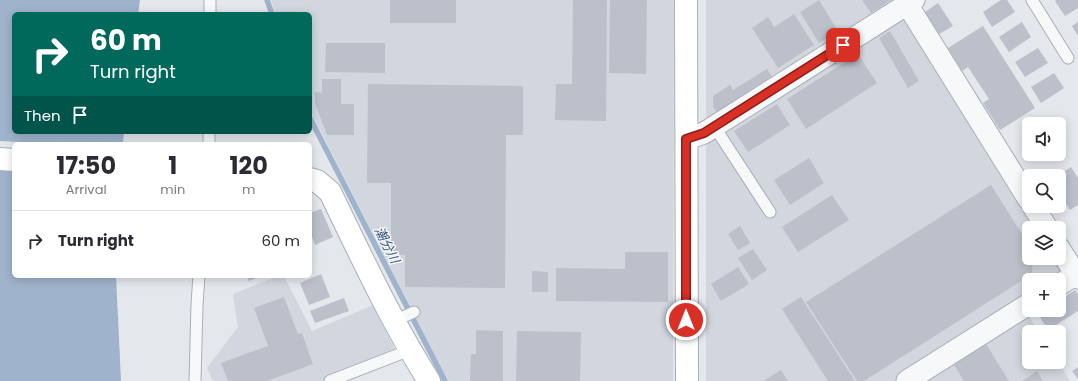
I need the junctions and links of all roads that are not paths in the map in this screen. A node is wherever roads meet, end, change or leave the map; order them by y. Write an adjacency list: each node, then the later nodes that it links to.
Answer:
1 (210, 0): 5 (lane)
2 (686, 0): 8 (street)
3 (1032, 0): 6 (lane)
4 (910, 2): 7 (street); 12 (street)
5 (210, 12)
6 (1068, 58)
7 (714, 126): 8 (street); 13 (lane)
8 (686, 139): 22 (street)
9 (0, 159): 10 (street)
10 (12, 160)
11 (312, 180): 18 (street)
12 (1022, 188)
13 (770, 212)
14 (1066, 262): 15 (street)
15 (1073, 277)
16 (199, 278): 19 (lane)
17 (1022, 308): 23 (street)
18 (410, 350): 20 (lane); 21 (street)
19 (195, 381)
20 (330, 381)
21 (429, 381)
22 (686, 381)
23 (907, 381)

